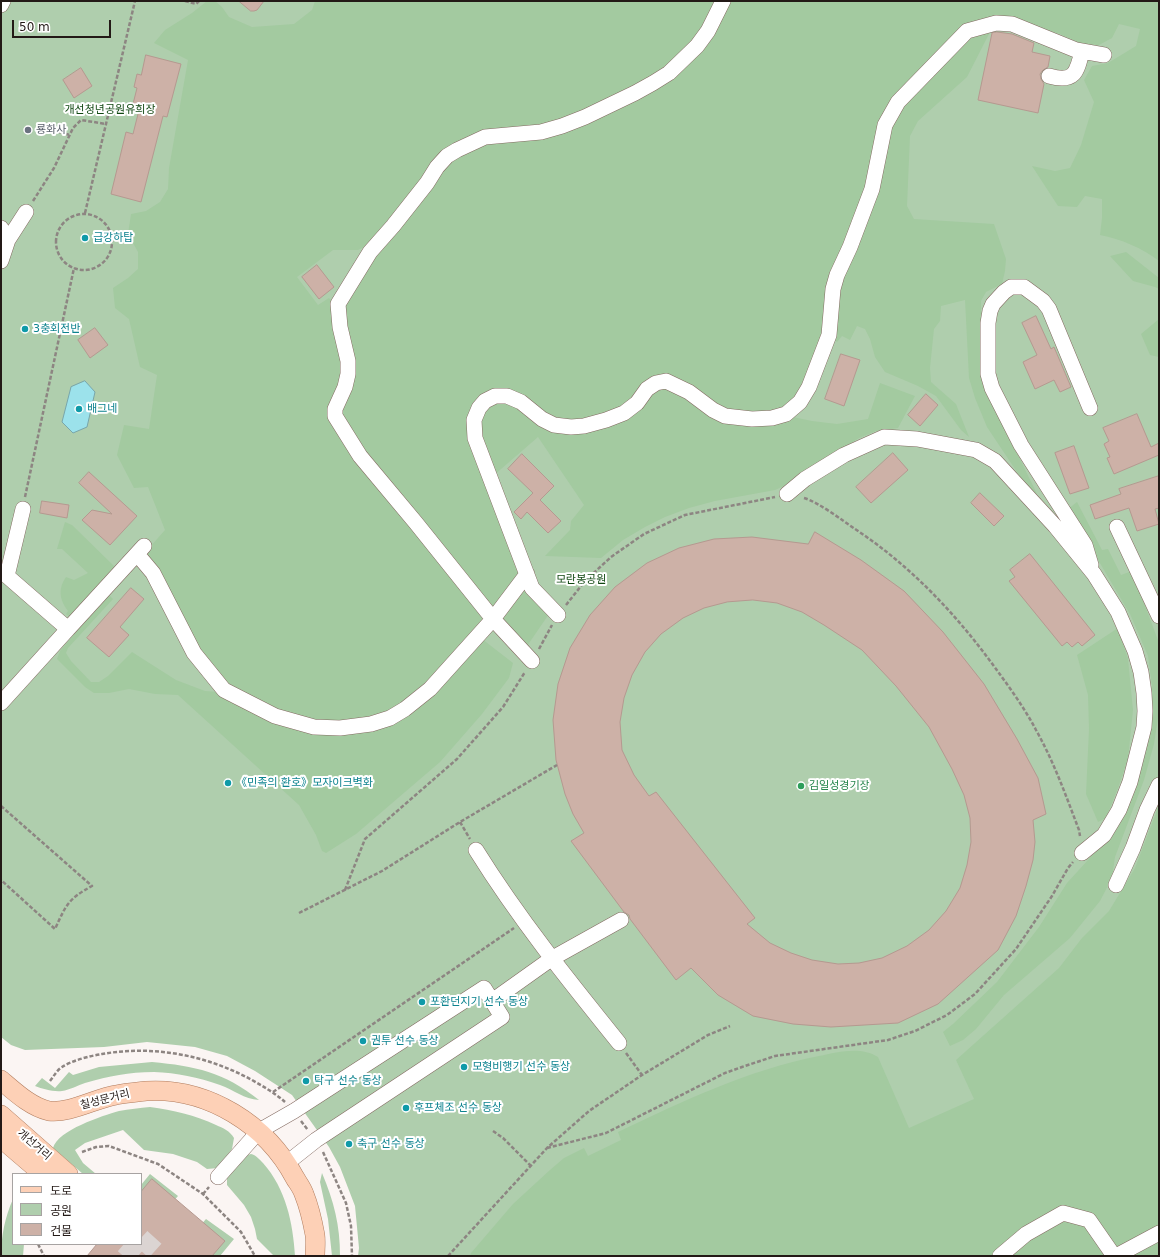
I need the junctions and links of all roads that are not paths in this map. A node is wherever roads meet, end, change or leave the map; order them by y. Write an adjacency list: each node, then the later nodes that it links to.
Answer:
1 (4, 1): 3 (lane)
2 (723, 1): 19 (lane)
3 (1, 5)
4 (1082, 51): 5 (lane); 6 (lane); 15 (lane)
5 (1104, 56)
6 (1050, 76)
7 (26, 212): 8 (lane)
8 (4, 234): 9 (lane)
9 (1, 261)
10 (1090, 408): 16 (lane)
11 (787, 494): 16 (lane)
12 (23, 509): 14 (lane)
13 (1117, 527): 18 (lane)
14 (4, 574): 20 (lane)
15 (527, 574): 17 (lane); 19 (lane)
16 (1094, 574): 25 (lane)
17 (558, 615)
18 (1159, 616)
19 (493, 619): 20 (lane); 21 (lane)
20 (68, 629): 22 (lane)
21 (532, 661)
22 (1, 703)
23 (1159, 785): 26 (lane)
24 (476, 850): 28 (lane)
25 (1082, 853)
26 (1116, 885)
27 (621, 920): 28 (lane)
28 (551, 959): 29 (lane); 30 (lane)
29 (492, 1001): 33 (lane); 35 (lane)
30 (619, 1043)
31 (1, 1080): 33 (main road, 칠성문거리)
32 (1, 1115): 37 (main road, 개선거리)
33 (259, 1131): 35 (main road, 칠성문거리); 38 (lane)
34 (1, 1138): 36 (main road, 개선거리)
35 (287, 1163): 40 (main road, 칠성문거리)
36 (42, 1173)
37 (67, 1173)
38 (218, 1177)
39 (1159, 1233): 42 (lane)
40 (315, 1256)
41 (1000, 1256): 42 (lane)
42 (1115, 1256)

